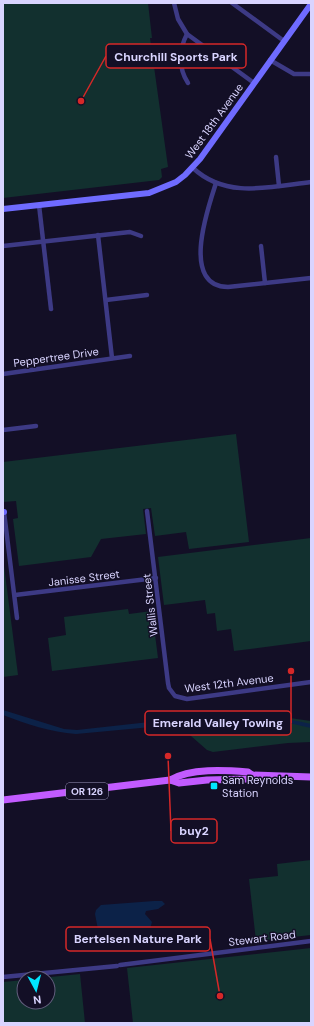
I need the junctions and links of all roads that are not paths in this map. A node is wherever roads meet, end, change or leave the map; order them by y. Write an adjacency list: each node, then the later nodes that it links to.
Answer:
1 (174, 3): 4 (street)
2 (232, 3): 5 (street)
3 (311, 4): 5 (street, West 18th Avenue)
4 (187, 34): 8 (street); 9 (street)
5 (284, 41): 6 (street, West 18th Avenue)
6 (270, 60): 7 (street); 9 (street, West 18th Avenue)
7 (311, 74)
8 (188, 83)
9 (254, 83): 11 (street, West 18th Avenue)
10 (276, 157): 14 (street)
11 (193, 168): 13 (street); 15 (street, West 18th Avenue)
12 (311, 182): 14 (street)
13 (216, 183): 14 (street); 23 (street)
14 (279, 186)
15 (39, 205): 16 (street, West 18th Avenue); 19 (street)
16 (3, 210)
17 (98, 235): 18 (street); 19 (street); 25 (street, Peppertree Drive)
18 (141, 236)
19 (43, 241): 20 (street); 26 (street)
20 (3, 246)
21 (261, 246): 23 (street)
22 (311, 278): 23 (street)
23 (265, 283)
24 (147, 296): 25 (street)
25 (106, 300): 28 (street, Peppertree Drive)
26 (51, 309)
27 (130, 356): 28 (street, Peppertree Drive)
28 (112, 358): 29 (street, Peppertree Drive)
29 (3, 374)
30 (36, 426): 31 (street)
31 (3, 430)
32 (147, 511): 34 (street, Wallis Street)
33 (4, 512): 35 (street)
34 (156, 578): 35 (street, Janisse Street); 38 (street, Wallis Street)
35 (15, 595): 36 (street)
36 (18, 618)
37 (311, 682): 38 (street, West 12th Avenue)
38 (175, 696)
39 (311, 778): 40 (main road, OR 126)
40 (3, 800)
41 (311, 941): 42 (street, Stewart Road)
42 (3, 977)

